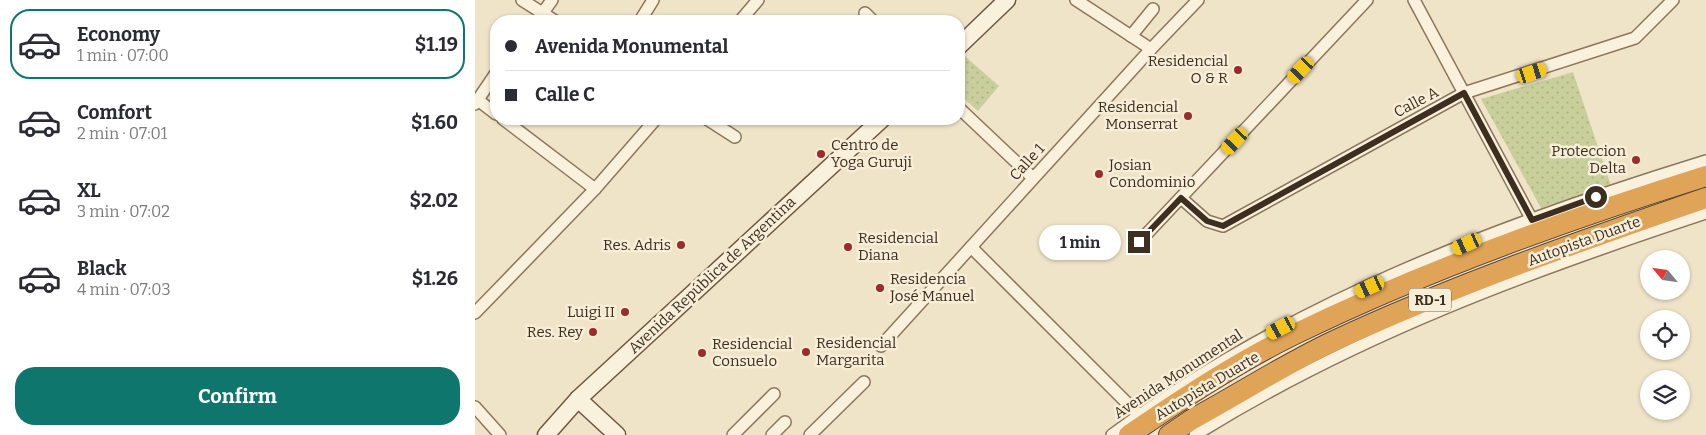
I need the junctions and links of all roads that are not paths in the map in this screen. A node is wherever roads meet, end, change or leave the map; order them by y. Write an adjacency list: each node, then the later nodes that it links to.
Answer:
1 (522, 0): 12 (street)
2 (552, 0): 13 (street)
3 (653, 0): 14 (street)
4 (758, 0): 15 (street)
5 (1007, 0): 17 (main road)
6 (1076, 0): 16 (street)
7 (1198, 0): 18 (street, Calle 1)
8 (1367, 0): 33 (street)
9 (1414, 0): 20 (street)
10 (1673, 0): 20 (street, Calle A)
11 (1153, 9): 16 (street)
12 (537, 15)
13 (542, 15)
14 (644, 15)
15 (745, 15)
16 (1131, 36): 18 (street)
17 (965, 40)
18 (1151, 49): 31 (street, Calle 1)
19 (490, 82): 21 (street)
20 (1464, 93): 33 (street, Calle A); 36 (street)
21 (476, 102): 22 (street)
22 (490, 110)
23 (965, 114): 31 (street)
24 (511, 125): 32 (street)
25 (651, 125): 32 (street)
26 (716, 125): 28 (street)
27 (875, 125): 46 (main road, Avenida República de Argentina)
28 (735, 137)
29 (1706, 161): 36 (street, Avenida Monumental)
30 (1706, 176): 57 (highway, Autopista Duarte / RD-1)
31 (1033, 178): 38 (street, Calle 1)
32 (595, 189): 40 (street)
33 (1181, 198): 37 (street)
34 (1706, 198): 39 (highway, Autopista Duarte / RD-1)
35 (1706, 213): 42 (street)
36 (1532, 220): 48 (street, Avenida Monumental)
37 (1139, 242)
38 (971, 247): 43 (street, Calle 1); 48 (street)
39 (1419, 305): 41 (highway, Autopista Duarte / RD-1); 42 (highway)
40 (475, 313)
41 (1376, 323): 42 (highway); 58 (highway, Autopista Duarte / RD-1)
42 (1407, 325): 59 (street)
43 (881, 346)
44 (864, 382): 55 (street)
45 (774, 394): 53 (street)
46 (578, 399): 51 (main road, Avenida República de Argentina); 52 (main road)
47 (477, 412): 50 (street)
48 (1139, 415): 56 (street, Avenida Monumental)
49 (785, 422): 54 (street)
50 (500, 435)
51 (546, 435)
52 (617, 435)
53 (733, 435)
54 (772, 435)
55 (810, 435)
56 (1112, 435)
57 (1129, 435)
58 (1169, 435)
59 (1195, 435)

